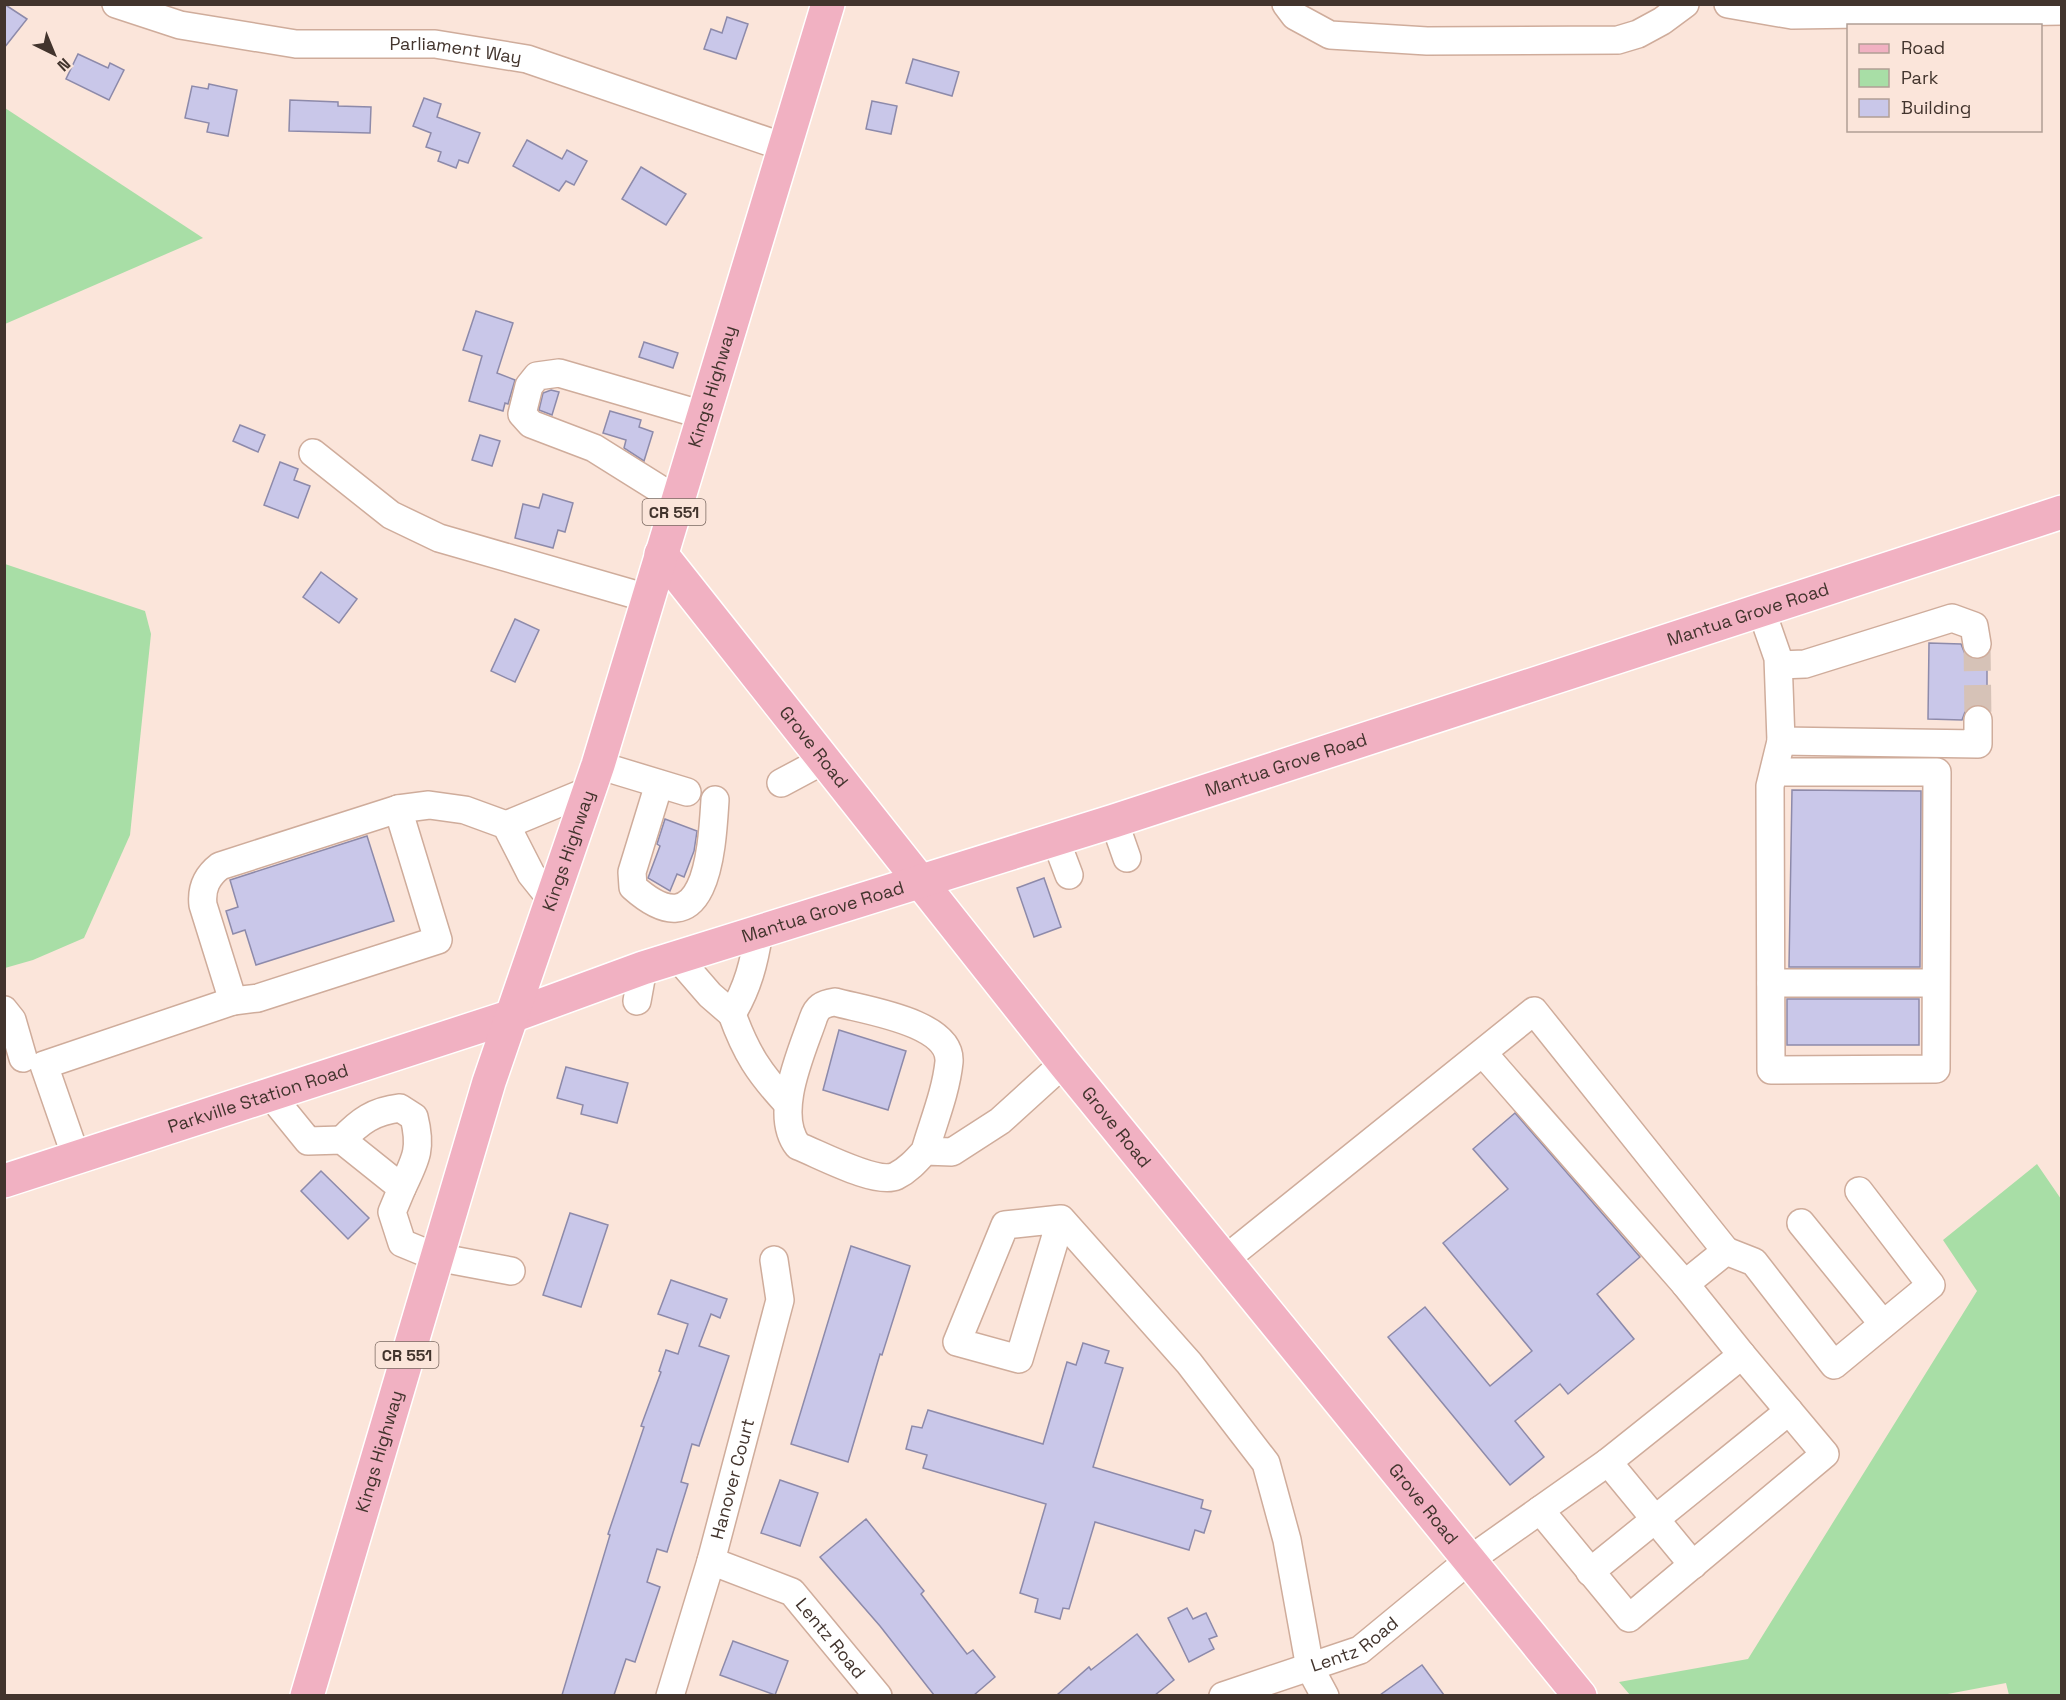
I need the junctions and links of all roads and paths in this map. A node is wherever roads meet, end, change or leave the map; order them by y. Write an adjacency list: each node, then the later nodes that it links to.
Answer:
1 (116, 4): 9 (street, Parliament Way)
2 (828, 4): 9 (main road, Kings Highway / CR 551)
3 (1286, 4): 4 (street)
4 (1685, 4)
5 (1728, 4): 6 (street)
6 (1781, 9): 7 (street)
7 (1902, 9): 8 (street)
8 (2061, 11)
9 (784, 147): 10 (main road, Kings Highway / CR 551)
10 (703, 416): 12 (main road, Kings Highway / CR 551); 12 (street)
11 (313, 453): 15 (street)
12 (677, 500): 14 (main road, Kings Highway / CR 551)
13 (2061, 512): 16 (main road, Mantua Grove Road)
14 (660, 554): 15 (main road, Kings Highway / CR 551); 21 (main road, Grove Road)
15 (648, 598): 23 (main road, Kings Highway / CR 551)
16 (1762, 612): 18 (street); 29 (main road, Mantua Grove Road)
17 (1977, 644): 18 (street)
18 (1779, 665): 20 (street)
19 (1978, 720): 20 (street)
20 (1781, 741): 22 (street)
21 (824, 760): 24 (street); 34 (main road, Grove Road)
22 (1774, 772): 39 (street); 40 (street)
23 (593, 778): 25 (street); 30 (street); 35 (main road, Kings Highway / CR 551)
24 (781, 783)
25 (659, 784): 26 (street); 27 (street)
26 (687, 792)
27 (715, 800)
28 (398, 808): 30 (street); 41 (street); 41 (street)
29 (1114, 821): 31 (main road, Mantua Grove Road); 32 (street)
30 (506, 825): 35 (street)
31 (1055, 838): 33 (street); 34 (main road, Mantua Grove Road)
32 (1127, 858)
33 (1069, 875)
34 (918, 882): 36 (main road, Mantua Grove Road); 48 (main road, Grove Road)
35 (551, 899): 45 (main road, Kings Highway / CR 551)
36 (759, 932): 37 (main road, Mantua Grove Road); 44 (street)
37 (677, 957): 38 (main road, Mantua Grove Road); 44 (street)
38 (643, 968): 42 (street); 45 (main road, Mantua Grove Road)
39 (1771, 983): 40 (street); 40 (street)
40 (1935, 983)
41 (233, 1001): 47 (street)
42 (637, 1001)
43 (4, 1010): 47 (street)
44 (732, 1014): 50 (street)
45 (512, 1016): 49 (main road, Parkville Station Road); 60 (main road, Kings Highway / CR 551)
46 (1483, 1053): 59 (street); 62 (street); 64 (street)
47 (24, 1062): 53 (street)
48 (1064, 1063): 52 (street); 62 (main road, Grove Road)
49 (269, 1093): 51 (street); 53 (main road, Parkville Station Road)
50 (787, 1104): 52 (street); 52 (street)
51 (342, 1140): 55 (street); 55 (street)
52 (925, 1151)
53 (76, 1157): 54 (main road, Parkville Station Road)
54 (4, 1181)
55 (402, 1188): 60 (street)
56 (1859, 1191): 65 (street)
57 (1061, 1219): 57 (street); 75 (street)
58 (1801, 1223): 65 (street)
59 (1726, 1251): 64 (street); 65 (street)
60 (436, 1257): 63 (street); 76 (main road, Kings Highway / CR 551)
61 (774, 1260): 71 (street, Hanover Court)
62 (1223, 1261): 72 (main road, Grove Road)
63 (511, 1271)
64 (1685, 1284): 66 (street)
65 (1883, 1324)
66 (1742, 1355): 67 (street); 68 (street, Lentz Road)
67 (1789, 1411): 70 (street); 73 (street)
68 (1608, 1462): 69 (street, Lentz Road); 70 (street)
69 (1540, 1510): 72 (street, Lentz Road); 74 (street)
70 (1655, 1519): 73 (street); 74 (street)
71 (711, 1561): 77 (street, Hanover Court); 78 (street, Lentz Road)
72 (1468, 1561): 75 (street, Lentz Road); 81 (main road, Grove Road)
73 (1693, 1565): 74 (street)
74 (1590, 1572)
75 (1310, 1668): 79 (street, Lentz Road); 80 (street)
76 (307, 1695)
77 (670, 1695)
78 (878, 1695)
79 (1223, 1695)
80 (1325, 1695)
81 (1580, 1695)

